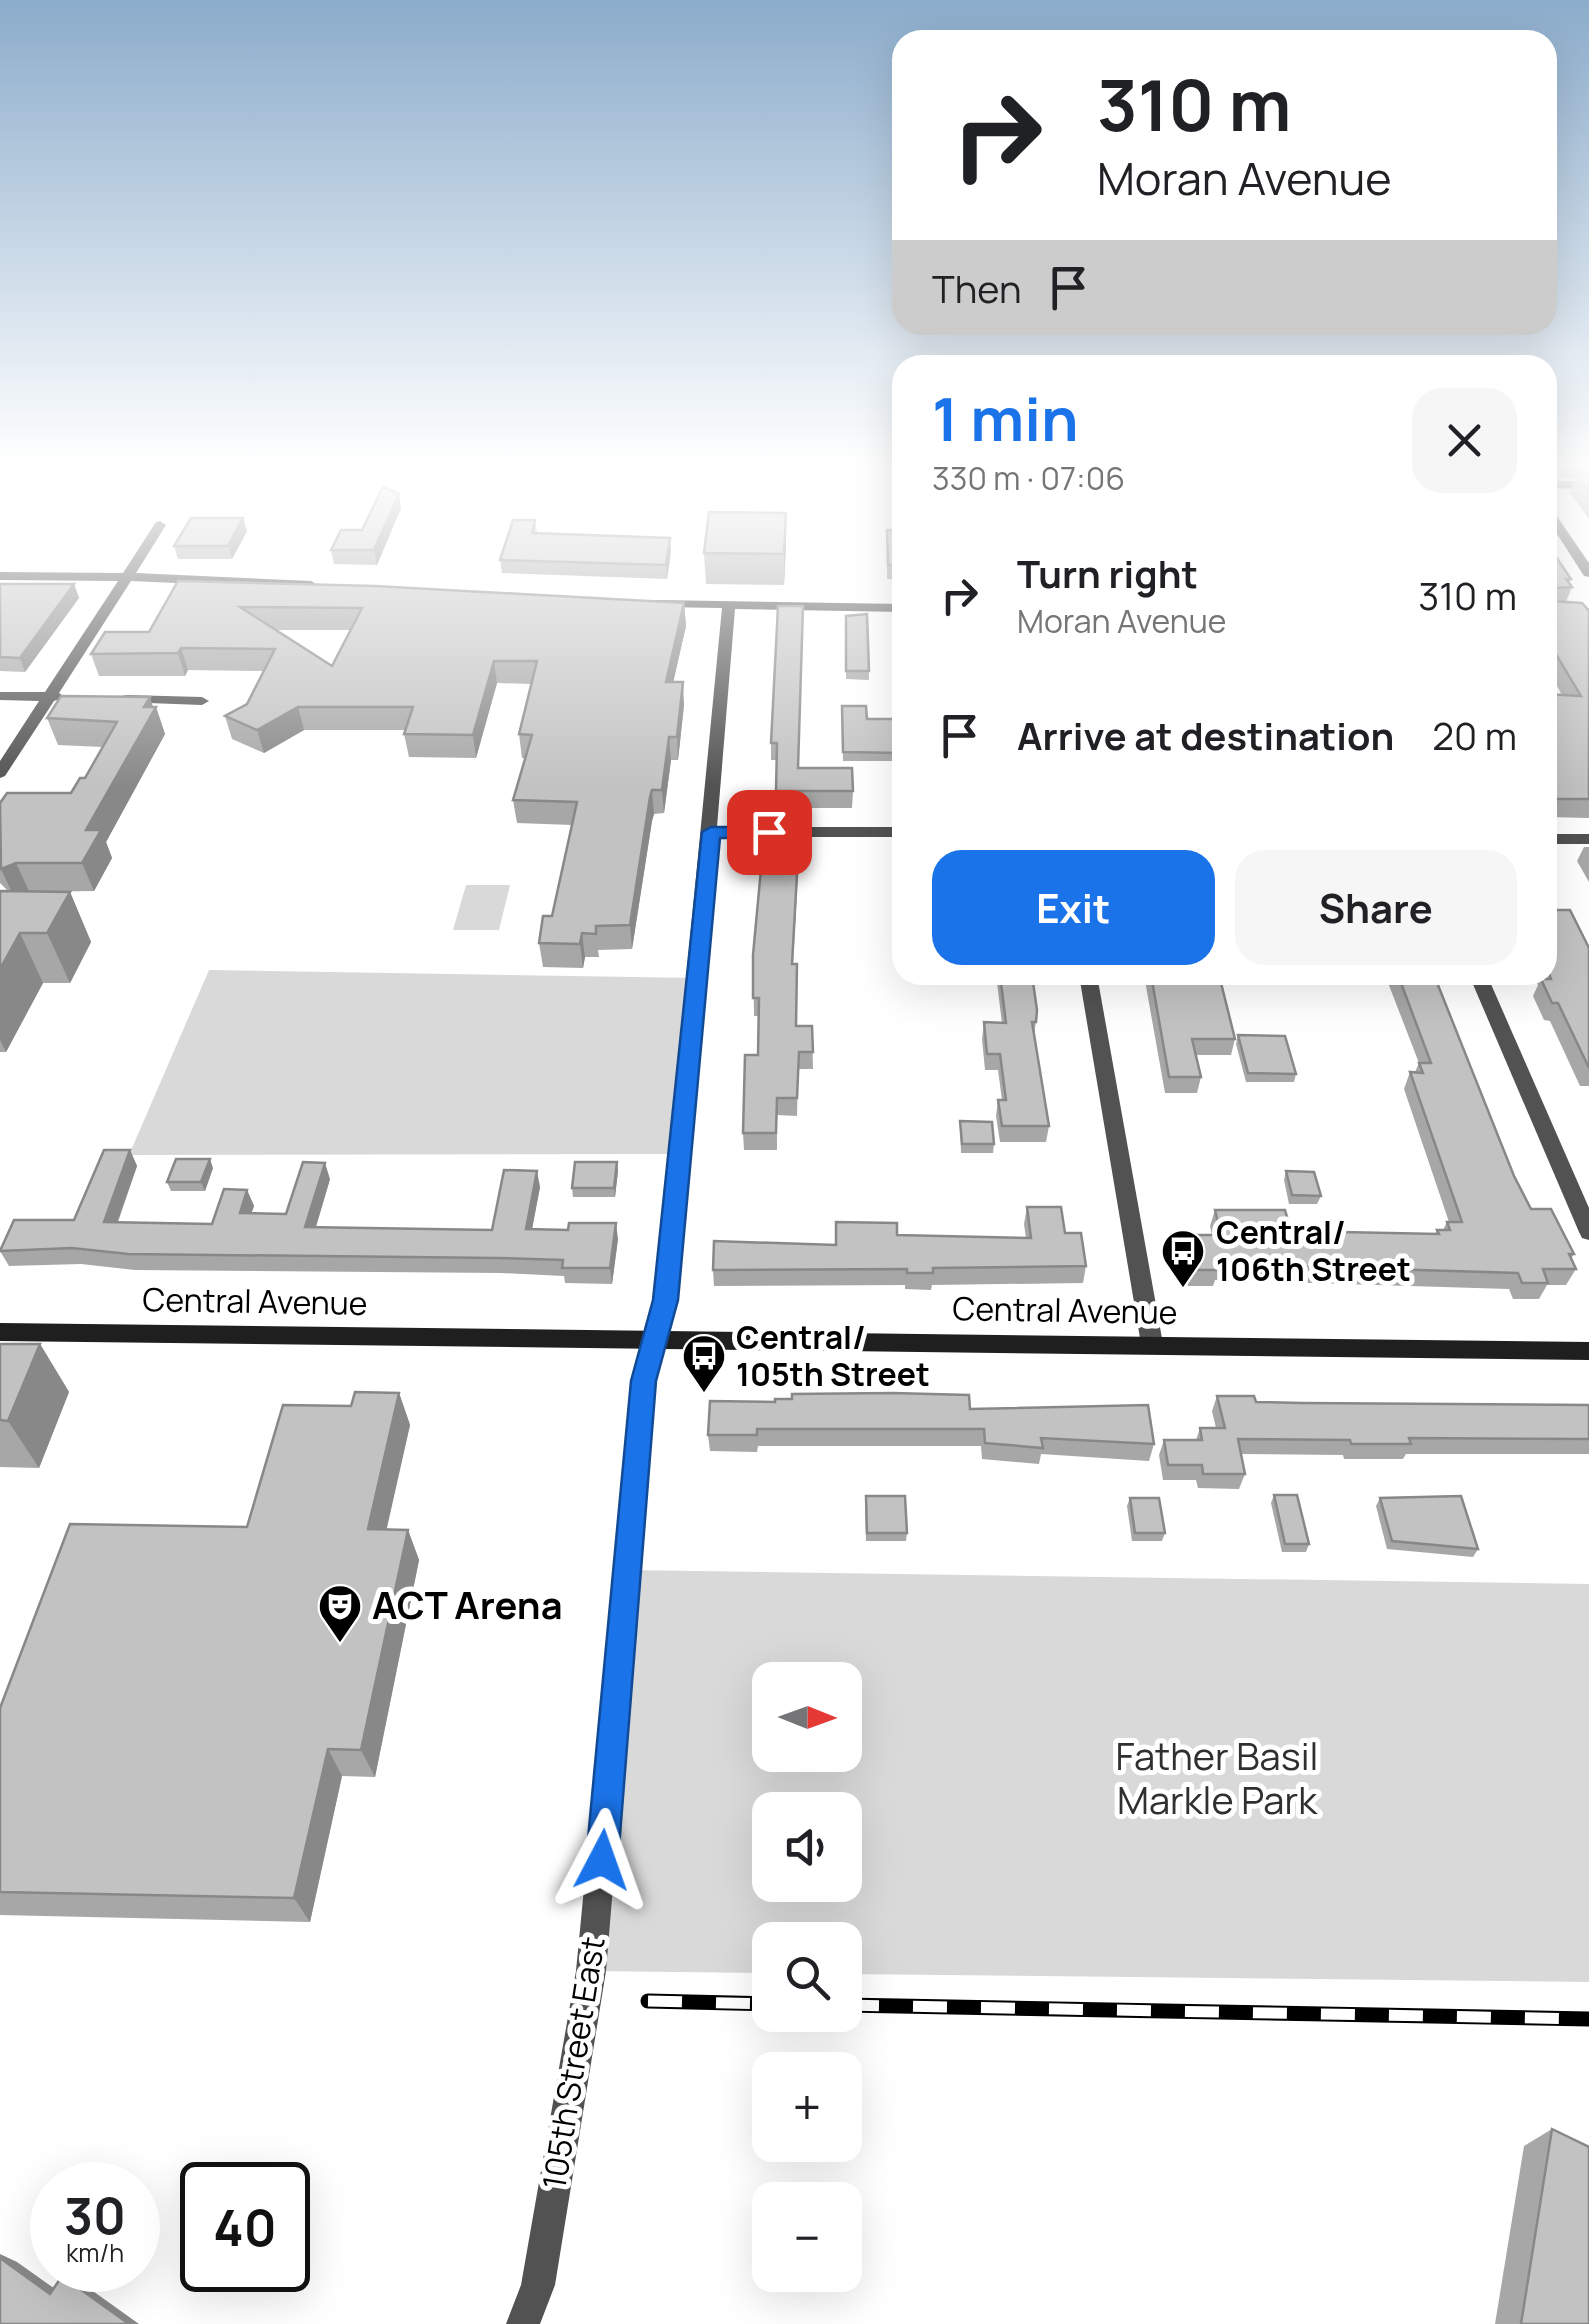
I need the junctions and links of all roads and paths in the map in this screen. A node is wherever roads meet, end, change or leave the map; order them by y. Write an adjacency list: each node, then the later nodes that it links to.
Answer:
1 (132, 570): 3 (street)
2 (0, 576): 3 (street)
3 (128, 577): 4 (street); 9 (street)
4 (325, 586)
5 (652, 602): 6 (street)
6 (729, 606): 7 (street); 14 (street, 105th Street East)
7 (892, 608)
8 (0, 696): 9 (street)
9 (51, 697): 10 (street); 13 (street)
10 (74, 698)
11 (111, 698): 12 (street)
12 (202, 701)
13 (0, 773)
14 (711, 832): 15 (street); 22 (street, 105th Street East)
15 (892, 832)
16 (1557, 839): 17 (street)
17 (1589, 839)
18 (1090, 985): 23 (street)
19 (1482, 985): 20 (street)
20 (1589, 1232)
21 (0, 1332): 22 (main road, Central Avenue)
22 (654, 1340): 23 (main road, Central Avenue); 25 (street, 105th Street East)
23 (1152, 1344): 24 (main road, Central Avenue)
24 (1589, 1351)
25 (523, 2324)

